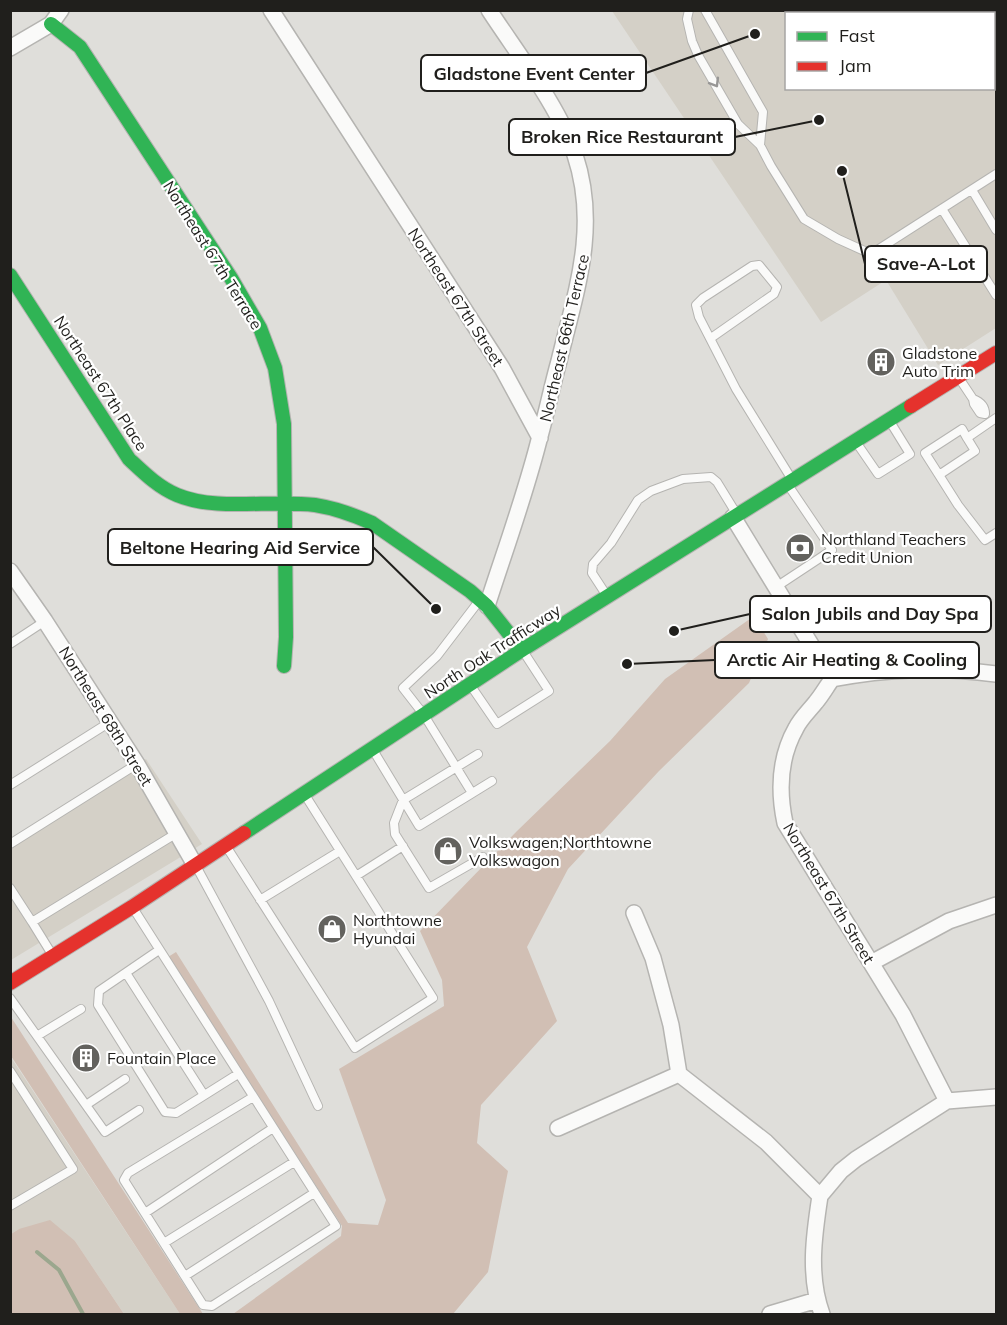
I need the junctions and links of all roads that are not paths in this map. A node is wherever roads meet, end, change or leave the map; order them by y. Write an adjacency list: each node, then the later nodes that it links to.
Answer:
1 (61, 10): 6 (street)
2 (271, 10): 20 (street, Northeast 67th Street)
3 (489, 10): 20 (street, Northeast 66th Terrace)
4 (689, 10): 8 (lane, one-way to 8)
5 (705, 10): 8 (lane)
6 (51, 24): 7 (street); 25 (street, Northeast 67th Terrace)
7 (10, 48)
8 (760, 145): 11 (lane)
9 (996, 174): 10 (lane)
10 (972, 190): 11 (lane); 12 (lane)
11 (942, 209): 14 (lane)
12 (996, 230)
13 (10, 275): 25 (street, Northeast 67th Place)
14 (996, 295)
15 (711, 338): 15 (lane); 24 (lane)
16 (996, 353): 17 (street, North Oak Trafficway)
17 (958, 377): 18 (street, North Oak Trafficway); 19 (lane)
18 (889, 420): 22 (street, North Oak Trafficway); 22 (lane)
19 (993, 420): 21 (lane)
20 (540, 438): 31 (street)
21 (967, 438): 23 (lane); 23 (lane)
22 (855, 441): 24 (street, North Oak Trafficway)
23 (939, 475): 27 (lane)
24 (789, 482): 26 (street, North Oak Trafficway); 29 (lane)
25 (284, 506): 31 (street, Northeast 67th Place); 35 (street, Northeast 67th Terrace)
26 (735, 516): 29 (street); 30 (street, North Oak Trafficway); 30 (lane)
27 (996, 532)
28 (10, 572): 32 (street, Northeast 68th Street)
29 (776, 586): 37 (street)
30 (608, 596): 34 (street, North Oak Trafficway)
31 (484, 603): 34 (street, Northeast 67th Place); 39 (lane)
32 (45, 621): 33 (lane); 40 (street, Northeast 68th Street)
33 (10, 644)
34 (522, 650): 38 (street, North Oak Trafficway); 38 (lane)
35 (284, 666)
36 (996, 674): 37 (street)
37 (832, 679): 66 (street, Northeast 67th Street)
38 (470, 684): 39 (street, North Oak Trafficway)
39 (424, 715): 41 (street, North Oak Trafficway); 44 (lane)
40 (110, 722): 43 (street, Northeast 68th Street); 46 (lane)
41 (372, 749): 47 (street, North Oak Trafficway); 49 (lane)
42 (478, 753): 44 (lane)
43 (137, 764): 50 (street, Northeast 68th Street); 51 (lane)
44 (456, 768): 48 (lane); 49 (lane)
45 (492, 781): 48 (lane)
46 (10, 785)
47 (304, 793): 52 (street, North Oak Trafficway); 54 (lane)
48 (472, 793): 49 (lane)
49 (403, 800): 53 (lane)
50 (178, 832): 56 (street, Northeast 68th Street); 63 (lane)
51 (10, 844)
52 (225, 845): 56 (street, North Oak Trafficway); 59 (lane)
53 (403, 846): 55 (lane); 57 (lane)
54 (340, 851): 57 (lane); 59 (lane)
55 (483, 856)
56 (195, 865): 61 (street, North Oak Trafficway); 81 (lane)
57 (356, 876): 59 (lane)
58 (10, 888): 63 (lane)
59 (260, 900)
60 (996, 905): 66 (street)
61 (132, 907): 64 (lane); 65 (street, North Oak Trafficway)
62 (634, 913): 74 (street)
63 (32, 922): 65 (lane)
64 (159, 950): 67 (lane); 73 (lane)
65 (53, 956): 68 (street, North Oak Trafficway)
66 (871, 963): 79 (street, Northeast 67th Street)
67 (126, 973): 76 (lane); 76 (lane)
68 (10, 983)
69 (10, 998): 71 (lane)
70 (81, 1009): 71 (lane)
71 (38, 1036): 80 (lane)
72 (10, 1071): 88 (lane)
73 (238, 1074): 76 (lane); 77 (lane)
74 (679, 1074): 84 (street); 87 (street)
75 (125, 1079): 80 (lane)
76 (204, 1095)
77 (253, 1096): 83 (lane); 89 (lane)
78 (996, 1097): 79 (street)
79 (947, 1101): 87 (street)
80 (86, 1105): 82 (lane)
81 (318, 1106)
82 (139, 1110)
83 (273, 1128): 85 (lane); 89 (lane)
84 (558, 1128)
85 (294, 1162): 86 (lane); 90 (lane)
86 (314, 1193): 91 (lane); 91 (lane)
87 (820, 1196): 92 (street)
88 (10, 1206)
89 (145, 1213): 90 (lane)
90 (164, 1244): 91 (lane)
91 (185, 1276)
92 (817, 1300): 93 (street); 94 (street)
93 (770, 1314)
94 (822, 1314)

